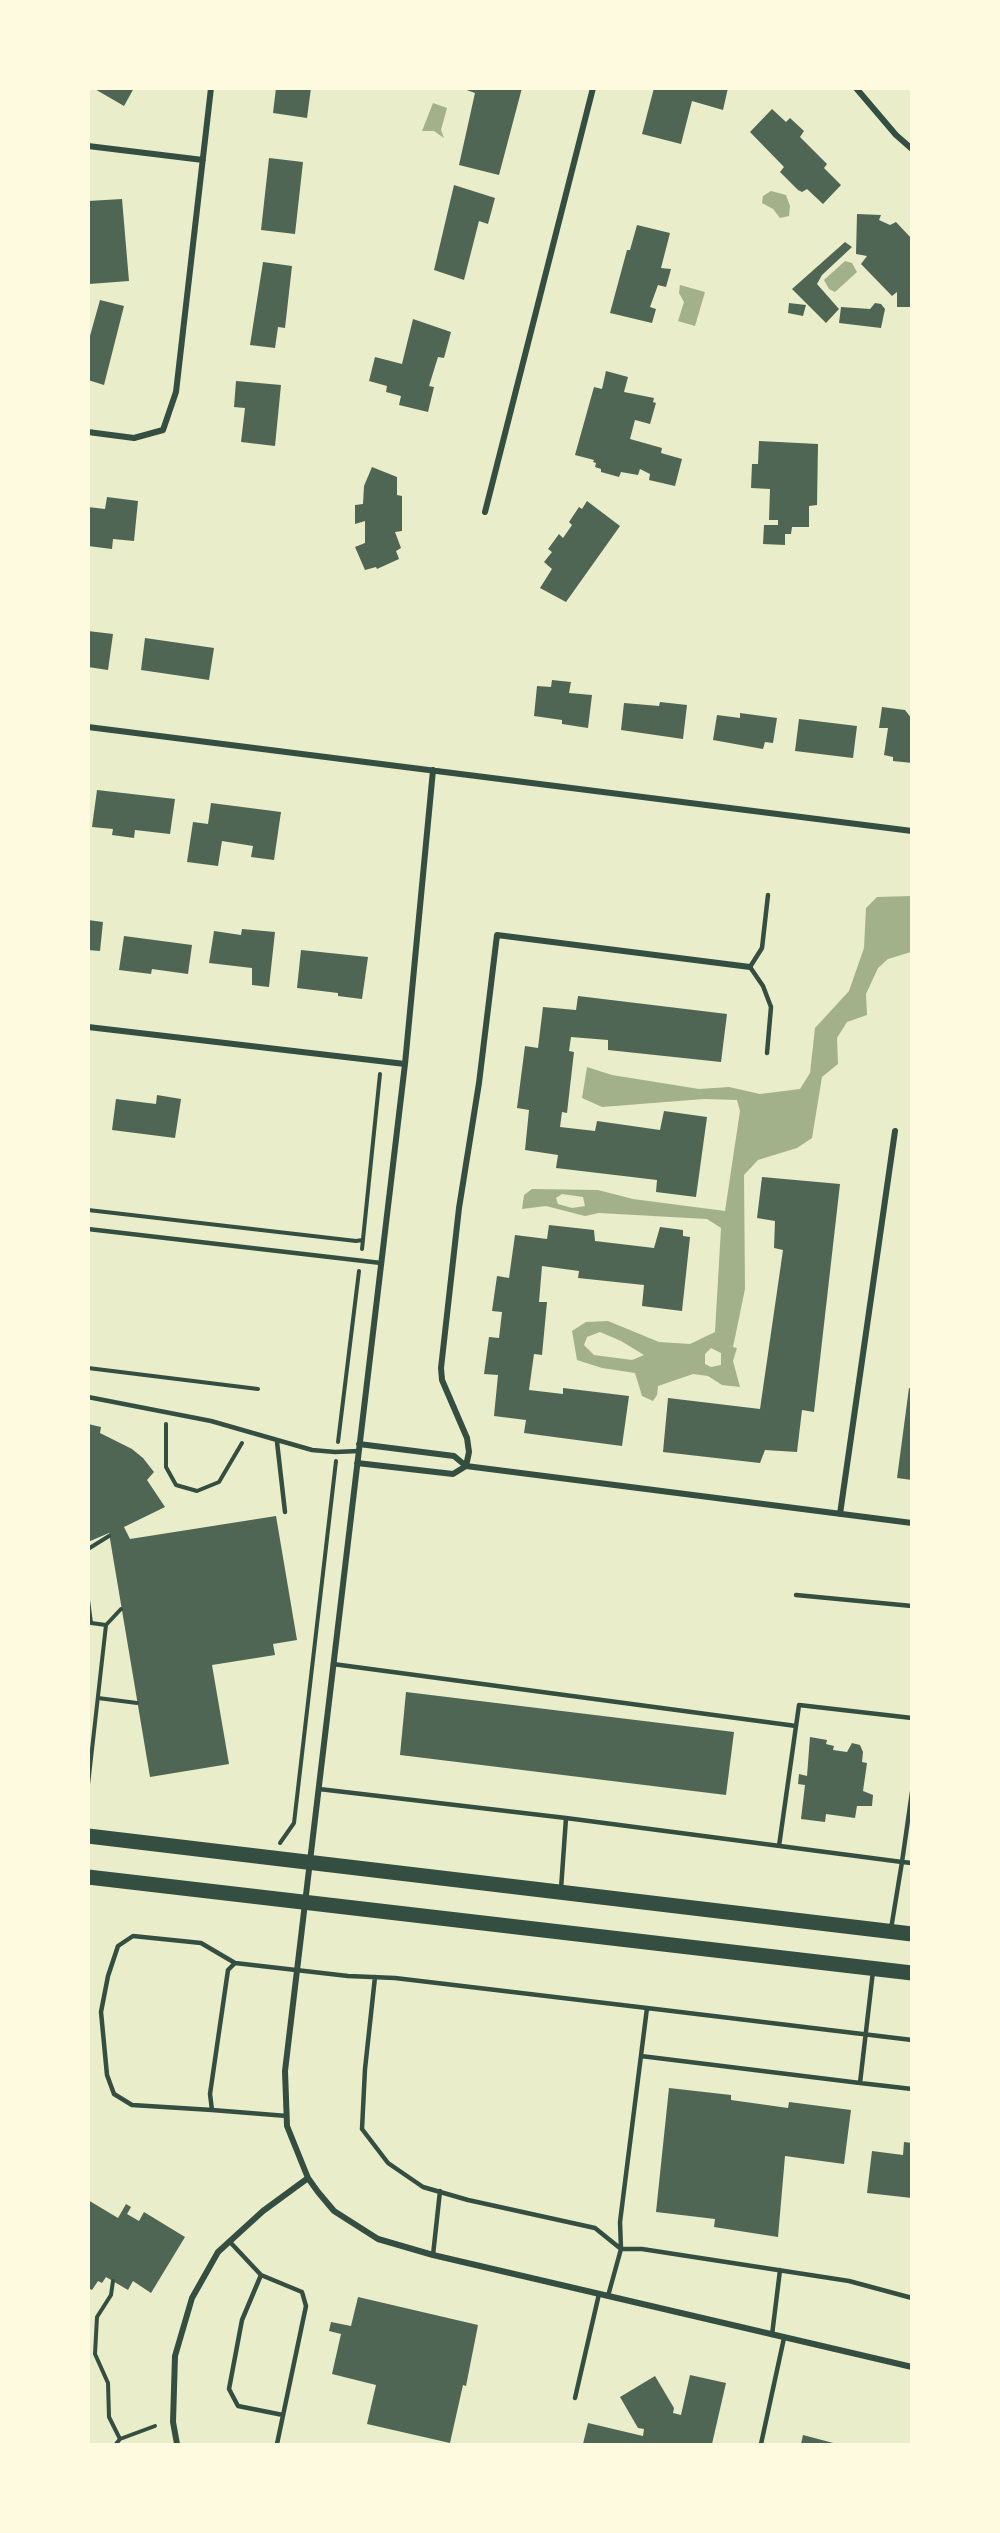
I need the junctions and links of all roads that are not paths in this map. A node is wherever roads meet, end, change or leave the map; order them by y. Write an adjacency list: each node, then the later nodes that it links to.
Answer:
1 (211, 88): 6 (street)
2 (593, 88): 8 (street)
3 (856, 88): 5 (street)
4 (88, 146): 6 (street)
5 (912, 148)
6 (203, 160): 7 (street)
7 (88, 432)
8 (485, 512)
9 (88, 727): 10 (street)
10 (433, 770): 11 (street); 16 (street)
11 (912, 831)
12 (768, 895): 13 (lane)
13 (750, 967): 15 (lane); 24 (street)
14 (88, 1027): 16 (street)
15 (767, 1053)
16 (405, 1064): 19 (street)
17 (895, 1131): 26 (street)
18 (88, 1229): 19 (lane)
19 (381, 1263): 22 (street)
20 (88, 1397): 21 (lane)
21 (277, 1442): 22 (lane); 25 (lane)
22 (359, 1447): 23 (street); 24 (street)
23 (357, 1463): 24 (street); 30 (street)
24 (466, 1466): 26 (street)
25 (285, 1512)
26 (840, 1514): 27 (street)
27 (912, 1523)
28 (796, 1595): 29 (lane)
29 (912, 1606)
30 (333, 1664): 32 (lane); 33 (street)
31 (912, 1718): 32 (lane)
32 (796, 1726): 38 (lane)
33 (319, 1789): 36 (lane); 41 (street)
34 (912, 1792): 35 (lane)
35 (911, 1799): 39 (lane)
36 (566, 1818): 38 (lane); 43 (lane)
37 (88, 1836): 41 (main road)
38 (779, 1846): 39 (lane)
39 (902, 1862): 40 (lane); 45 (lane)
40 (912, 1863)
41 (310, 1864): 43 (main road); 44 (street)
42 (88, 1877): 44 (main road)
43 (560, 1893): 45 (main road)
44 (305, 1902): 48 (main road); 49 (street)
45 (891, 1931): 46 (main road)
46 (912, 1934)
47 (235, 1964): 49 (lane); 58 (lane); 58 (lane)
48 (873, 1969): 50 (main road); 53 (lane)
49 (297, 1971): 51 (lane); 59 (street)
50 (912, 1973)
51 (375, 1977): 52 (lane); 61 (lane)
52 (647, 2008): 53 (lane); 55 (lane)
53 (866, 2035): 54 (lane); 56 (lane)
54 (912, 2040)
55 (641, 2056): 56 (lane); 63 (lane)
56 (860, 2083): 57 (lane)
57 (912, 2089)
58 (212, 2110): 59 (lane)
59 (287, 2116): 60 (street)
60 (308, 2178): 62 (street); 64 (street)
61 (440, 2192): 63 (lane); 64 (lane)
62 (230, 2242): 66 (lane); 75 (street)
63 (621, 2249): 65 (lane); 68 (lane)
64 (433, 2255): 67 (street)
65 (780, 2271): 69 (lane); 70 (lane)
66 (261, 2275): 74 (lane); 74 (lane)
67 (599, 2294): 68 (street); 73 (lane)
68 (608, 2296): 70 (street)
69 (912, 2298)
70 (772, 2335): 71 (street)
71 (784, 2338): 72 (street); 77 (lane)
72 (912, 2367)
73 (575, 2398)
74 (283, 2415): 76 (lane)
75 (177, 2445)
76 (277, 2445)
77 (761, 2445)

